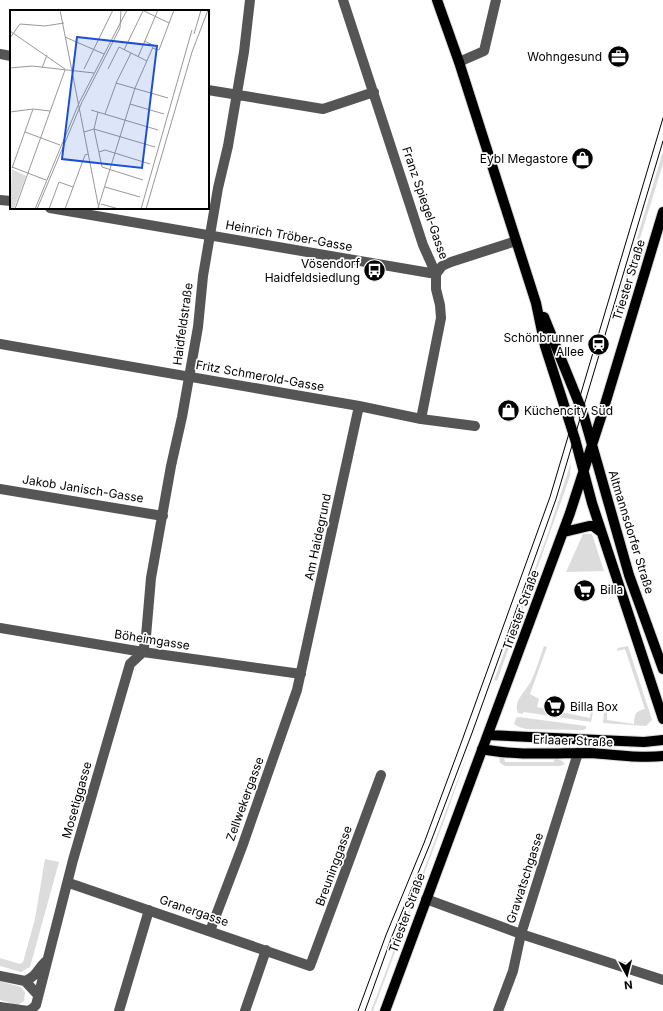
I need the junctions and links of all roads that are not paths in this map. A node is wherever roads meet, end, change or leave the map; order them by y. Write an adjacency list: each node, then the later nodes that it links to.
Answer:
1 (250, 0): 10 (street, Haidfeldstraße)
2 (343, 0): 9 (street, Franz Spiegel-Gasse)
3 (437, 0): 7 (main road)
4 (496, 0): 7 (street)
5 (0, 54): 6 (street)
6 (10, 56)
7 (459, 62): 16 (main road)
8 (209, 90): 10 (street)
9 (374, 92): 10 (street); 17 (street, Franz Spiegel-Gasse)
10 (236, 95): 15 (street, Haidfeldstraße)
11 (0, 200): 12 (street)
12 (10, 201)
13 (56, 209): 15 (street, Heinrich Tröber-Gasse)
14 (663, 212): 24 (main road, Triester Straße)
15 (211, 235): 17 (street, Heinrich Tröber-Gasse); 20 (street, Haidfeldstraße)
16 (516, 242): 17 (street); 18 (main road)
17 (436, 274): 22 (street, Franz Spiegel-Gasse)
18 (536, 303): 24 (main road, Altmannsdorfer Straße); 25 (main road)
19 (0, 344): 20 (street, Fritz Schmerold-Gasse)
20 (189, 376): 21 (street, Fritz Schmerold-Gasse); 27 (street, Haidfeldstraße)
21 (359, 406): 22 (street, Fritz Schmerold-Gasse); 33 (street, Am Haidegrund)
22 (421, 419): 23 (street, Fritz Schmerold-Gasse)
23 (474, 426)
24 (592, 447): 25 (main road, Triester Straße); 32 (main road, Altmannsdorfer Straße)
25 (584, 473): 28 (main road, Triester Straße); 29 (main road)
26 (0, 489): 27 (street, Jakob Janisch-Gasse)
27 (163, 516): 31 (street, Haidfeldstraße)
28 (564, 532): 29 (main road); 35 (main road, Triester Straße)
29 (601, 532): 34 (main road)
30 (0, 628): 31 (street, Böheimgasse)
31 (143, 652): 33 (street, Böheimgasse); 41 (street, Mosetiggasse)
32 (663, 669)
33 (301, 674): 44 (street, Zellwekergasse)
34 (663, 719)
35 (488, 735): 36 (main road, Erlaaer Straße); 37 (main road, Triester Straße)
36 (663, 740)
37 (482, 749): 38 (main road, Erlaaer Straße); 42 (main road, Triester Straße)
38 (578, 753): 39 (main road, Erlaaer Straße); 45 (street, Grawatschgasse)
39 (663, 756)
40 (381, 775): 48 (street, Breuninggasse)
41 (69, 883): 43 (street, Granergasse); 47 (street, Mosetiggasse)
42 (426, 899): 45 (street); 57 (main road, Triester Straße)
43 (149, 910): 44 (street, Granergasse); 55 (street)
44 (210, 931): 46 (street, Granergasse)
45 (521, 934): 50 (street); 58 (street, Grawatschgasse)
46 (266, 950): 48 (street, Granergasse); 56 (street)
47 (47, 961): 51 (street, Mosetiggasse); 52 (street, Mosetiggasse)
48 (310, 966)
49 (0, 976): 51 (street)
50 (663, 980)
51 (25, 981): 52 (street)
52 (39, 1003): 54 (street)
53 (0, 1007): 54 (street)
54 (22, 1011)
55 (119, 1011)
56 (245, 1011)
57 (385, 1011)
58 (498, 1011)

